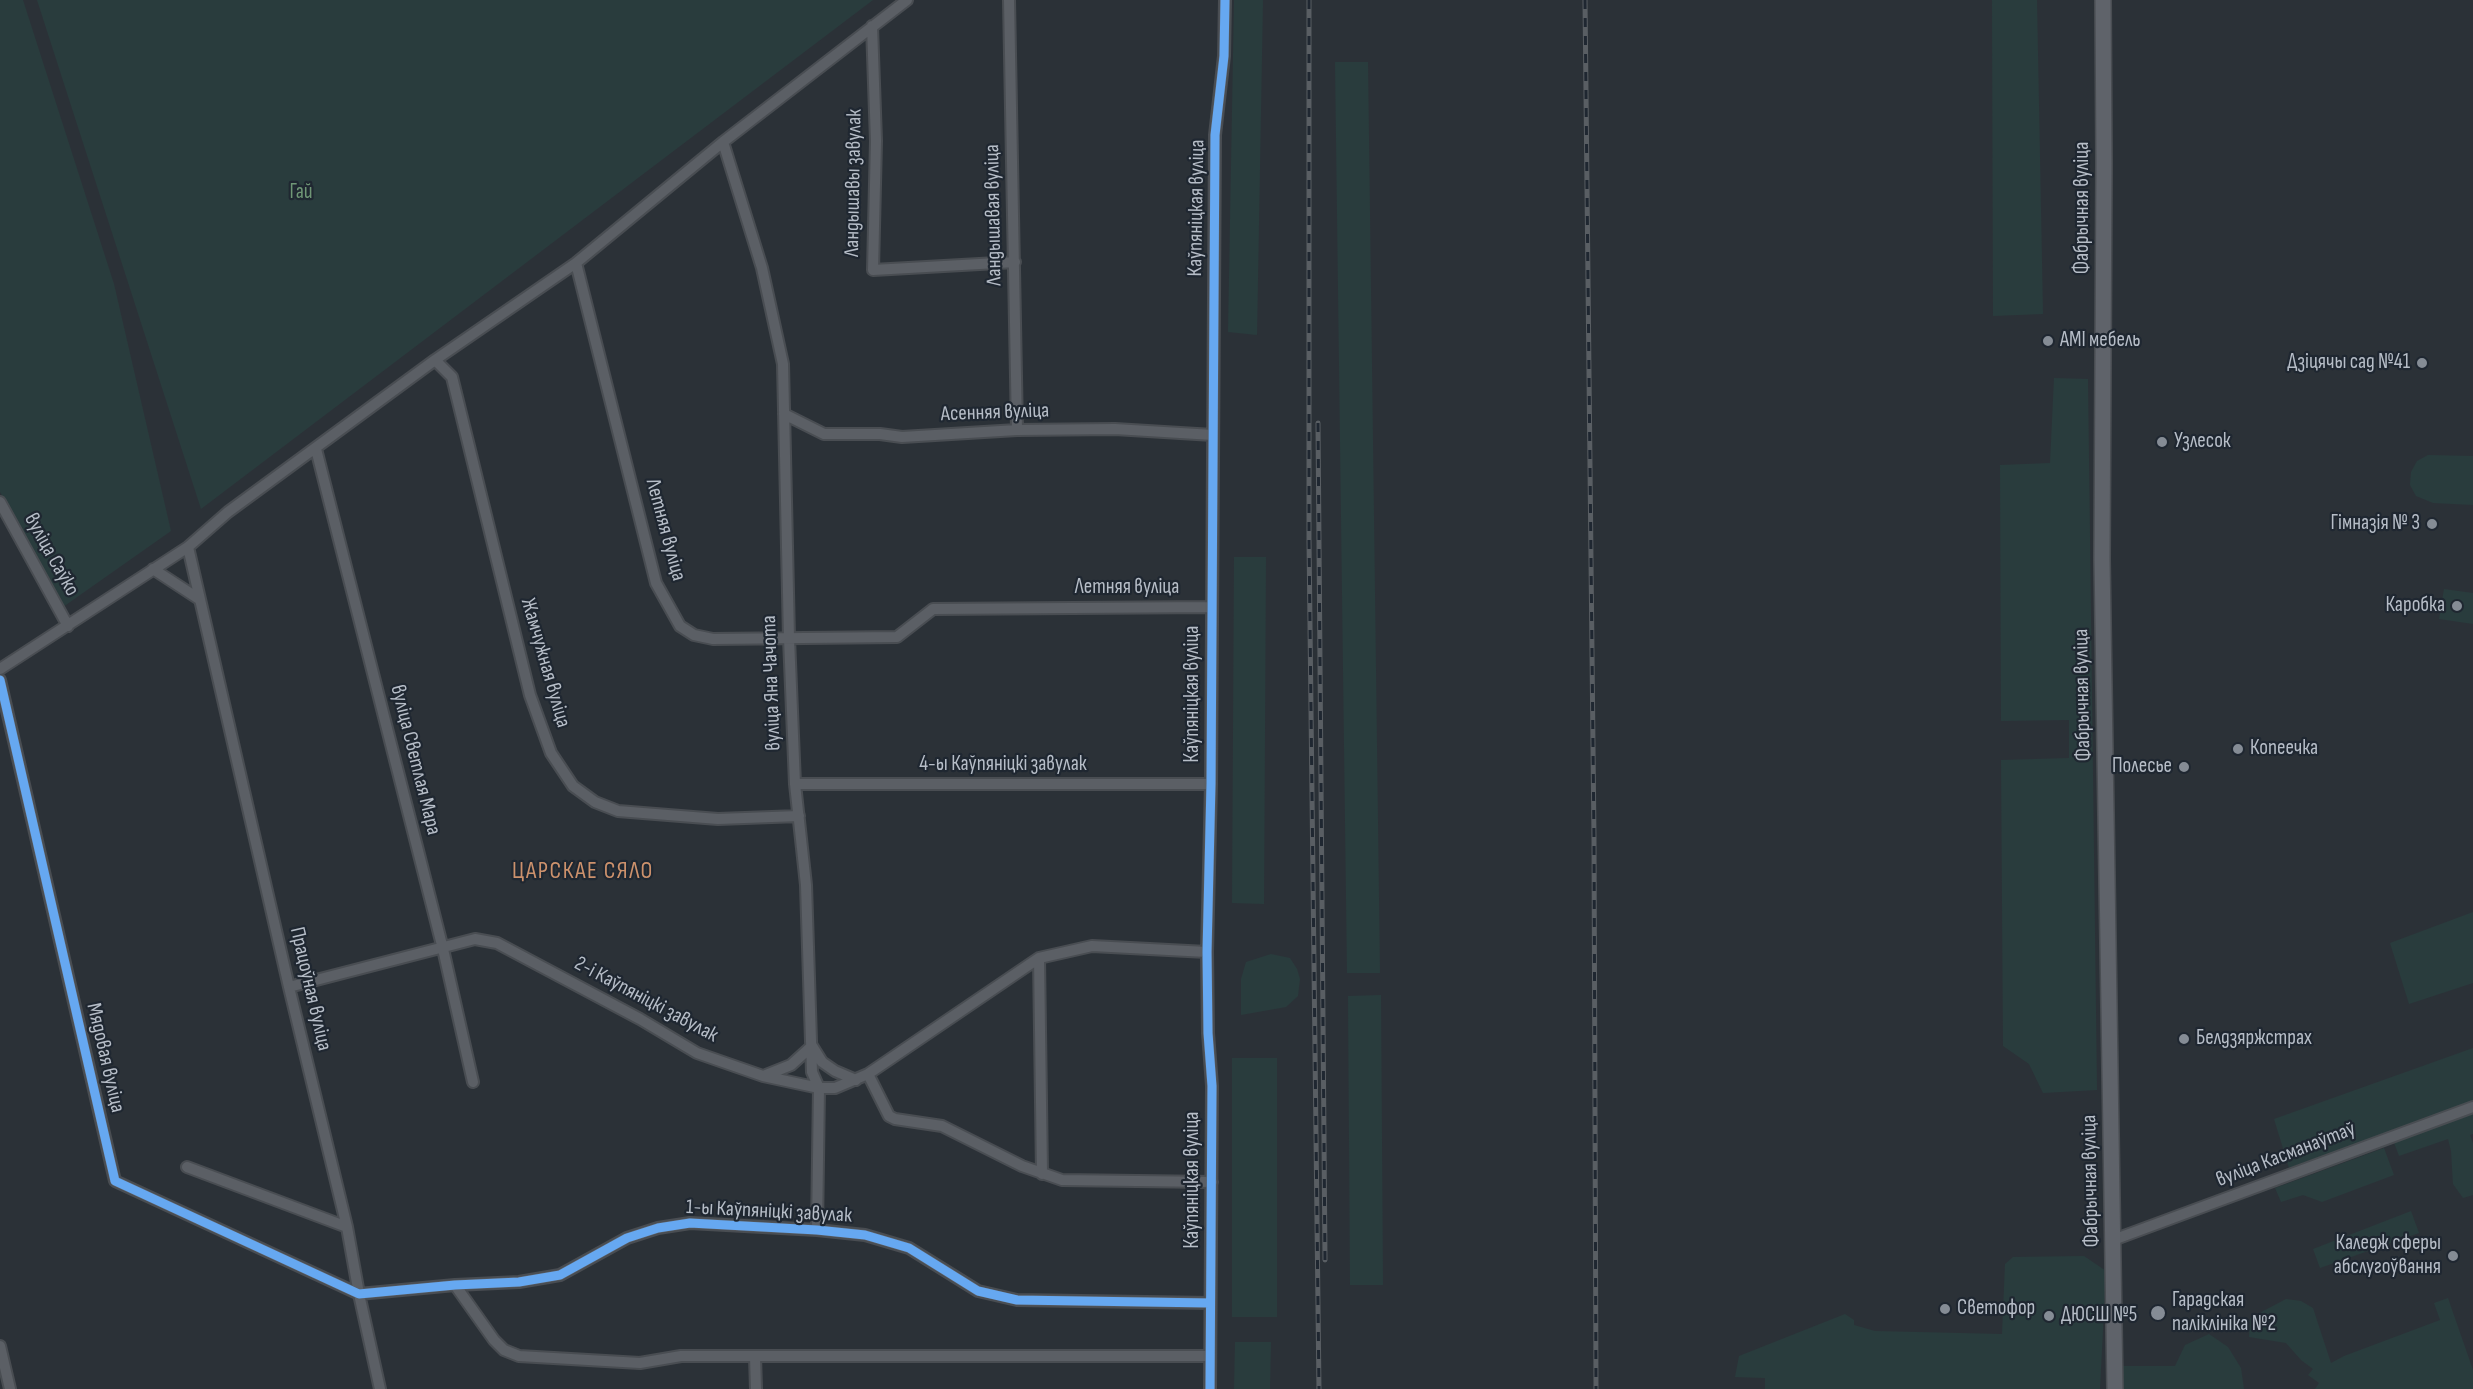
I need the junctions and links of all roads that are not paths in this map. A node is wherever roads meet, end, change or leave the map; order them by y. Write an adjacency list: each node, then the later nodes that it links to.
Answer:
1 (907, 0): 5 (street)
2 (1009, 0): 7 (street, Ландышавая вуліца)
3 (1225, 0): 12 (street, Каўпяніцкая вуліца)
4 (2103, 0): 42 (main road, Фабрычная вуліца)
5 (872, 26): 6 (street); 7 (street, Ландышавы завулак)
6 (723, 142): 8 (street); 10 (street, вуліца Яна Чачота)
7 (1015, 262): 11 (street, Ландышавая вуліца)
8 (576, 263): 9 (street); 20 (street, Летняя вуліца)
9 (435, 360): 13 (street); 25 (street, Жамчужная вуліца)
10 (784, 414): 11 (street, Асенняя вуліца); 20 (street, вуліца Яна Чачота)
11 (1017, 430): 12 (street, Асенняя вуліца)
12 (1213, 435): 18 (street, Каўпяніцкая вуліца)
13 (316, 449): 15 (street); 26 (street, вуліца Светлая Мара)
14 (0, 502): 19 (street, вуліца Саўко)
15 (188, 547): 16 (street); 17 (street, Працоўная вуліца)
16 (153, 569): 17 (street); 19 (street)
17 (199, 599): 29 (street, Працоўная вуліца)
18 (1211, 607): 20 (street, Летняя вуліца); 24 (street, Каўпяніцкая вуліца)
19 (68, 626): 21 (street)
20 (789, 638): 23 (street, вуліца Яна Чачота)
21 (0, 669)
22 (0, 680): 44 (street, Мядовая вуліца)
23 (795, 784): 24 (street, 4-ы Каўпяніцкі завулак); 25 (street, вуліца Яна Чачота)
24 (1211, 784): 27 (street, Каўпяніцкая вуліца)
25 (799, 816): 30 (street, вуліца Яна Чачота)
26 (443, 949): 29 (street, 2-і Каўпяніцкі завулак); 32 (street, 2-і Каўпяніцкі завулак); 34 (street, вуліца Светлая Мара)
27 (1207, 952): 28 (street, 2-і Каўпяніцкі завулак); 39 (street, Каўпяніцкая вуліца)
28 (1039, 958): 31 (street, 2-і Каўпяніцкі завулак); 38 (street)
29 (289, 987): 40 (street, Працоўная вуліца)
30 (812, 1046): 32 (street); 33 (street); 35 (street, вуліца Яна Чачота)
31 (868, 1074): 33 (street, 2-і Каўпяніцкі завулак); 38 (street)
32 (763, 1076): 35 (street, 2-і Каўпяніцкі завулак)
33 (856, 1080): 35 (street, 2-і Каўпяніцкі завулак)
34 (473, 1082)
35 (819, 1088): 41 (street, вуліца Яна Чачота)
36 (2473, 1107): 42 (street, вуліца Касманаўтаў)
37 (187, 1167): 40 (street)
38 (1042, 1174): 39 (street)
39 (1212, 1182): 45 (street, Каўпяніцкая вуліца)
40 (347, 1227): 44 (street, Працоўная вуліца)
41 (817, 1230): 43 (street, 1-ы Каўпяніцкі завулак); 45 (street, 1-ы Каўпяніцкі завулак)
42 (2113, 1240): 53 (main road, Фабрычная вуліца)
43 (455, 1285): 44 (street, 1-ы Каўпяніцкі завулак); 47 (street)
44 (359, 1294): 50 (street, Працоўная вуліца)
45 (1210, 1303): 48 (street, Каўпяніцкая вуліца)
46 (0, 1346): 49 (street)
47 (755, 1356): 48 (street); 51 (street)
48 (1210, 1356): 52 (street, Каўпяніцкая вуліца)
49 (10, 1389)
50 (380, 1389)
51 (756, 1389)
52 (1209, 1389)
53 (2115, 1389)

